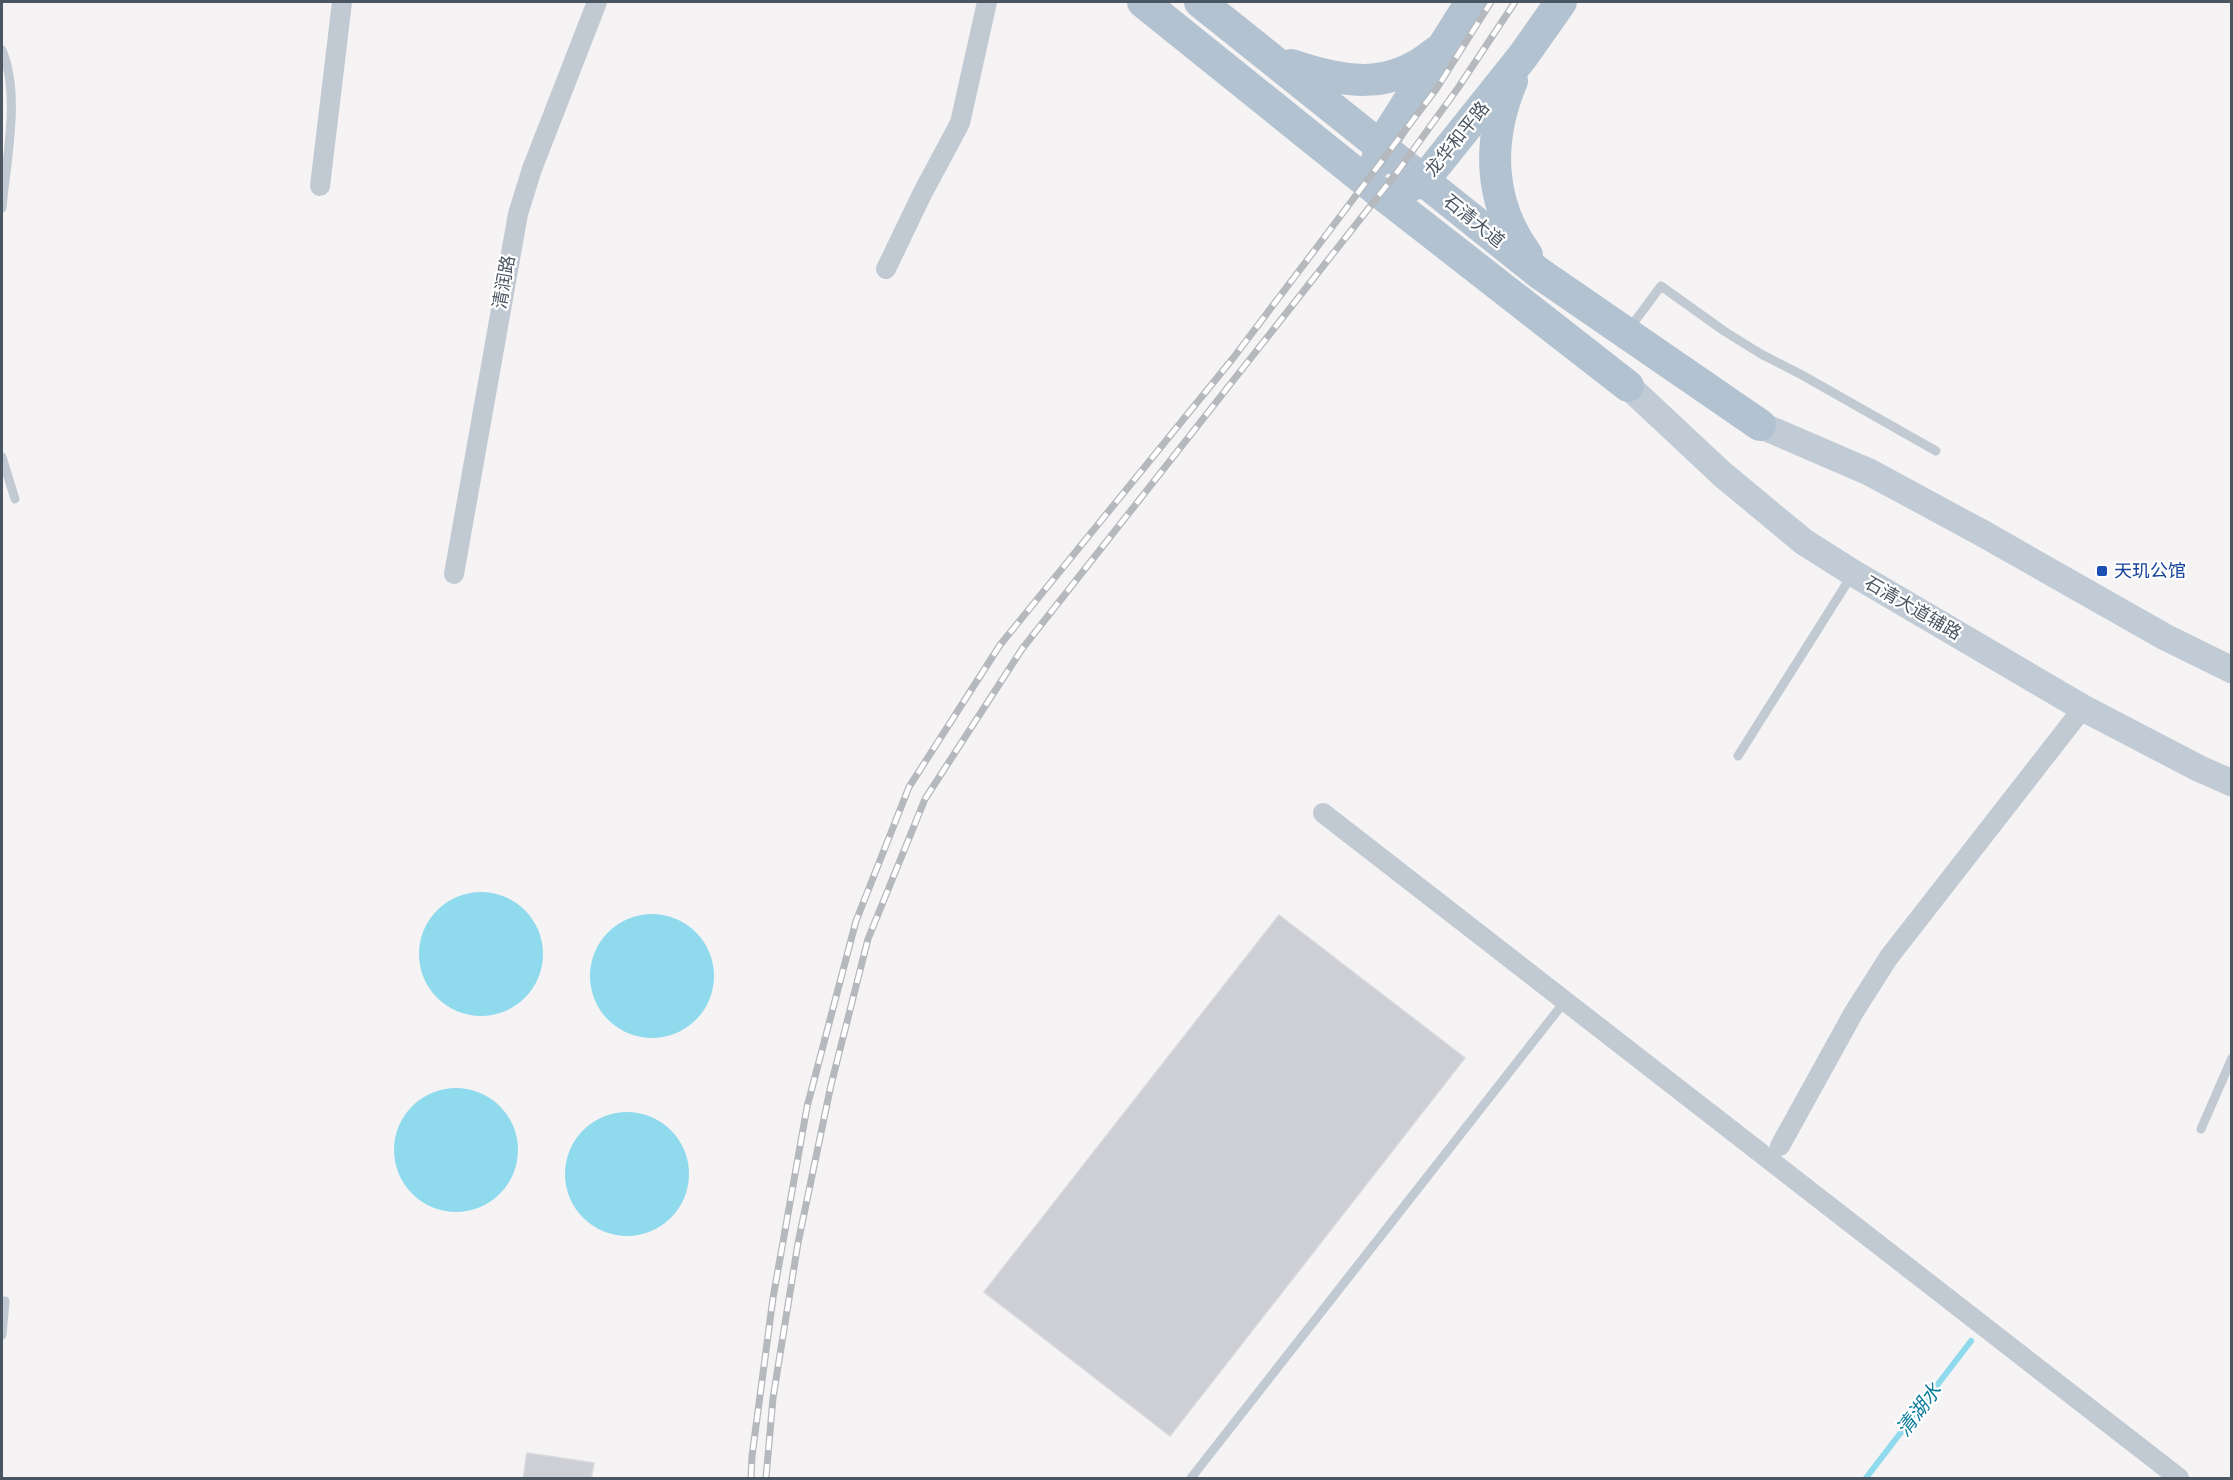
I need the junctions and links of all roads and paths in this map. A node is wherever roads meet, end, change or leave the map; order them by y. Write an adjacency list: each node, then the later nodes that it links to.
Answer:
1 (342, 2): 14 (street)
2 (597, 2): 26 (street, 清润路)
3 (987, 2): 17 (street)
4 (1143, 2): 15 (main road, 石清大道)
5 (1200, 2): 9 (main road, 石清大道)
6 (1471, 2): 8 (main road)
7 (1561, 2): 11 (main road, 龙华和平路)
8 (1444, 45): 9 (main road); 12 (main road)
9 (1261, 49): 12 (main road, 石清大道)
10 (2, 50): 16 (lane)
11 (1523, 56): 13 (main road, 龙华和平路); 18 (main road)
12 (1381, 145): 13 (main road, 石清大道); 15 (main road)
13 (1424, 180): 15 (main road, 龙华和平路); 18 (main road, 石清大道)
14 (320, 186)
15 (1378, 191): 20 (main road, 石清大道)
16 (2, 208)
17 (886, 269)
18 (1539, 273): 19 (main road, 石清大道)
19 (1626, 333): 21 (main road, 石清大道); 22 (lane)
20 (1628, 386): 25 (main road, 石清大道辅路)
21 (1760, 425): 27 (main road)
22 (1936, 451)
23 (2, 457): 24 (lane)
24 (15, 499)
25 (1853, 573): 28 (main road, 石清大道辅路); 29 (lane)
26 (454, 574)
27 (2232, 670)
28 (2083, 708): 30 (main road, 石清大道辅路); 35 (street)
29 (1738, 756)
30 (2232, 783)
31 (1323, 813): 32 (street)
32 (1565, 1001): 38 (lane); 39 (street)
33 (2232, 1058): 34 (lane)
34 (2201, 1129)
35 (1780, 1146)
36 (2, 1301): 37 (lane)
37 (2, 1335)
38 (1191, 1479)
39 (2179, 1479)

